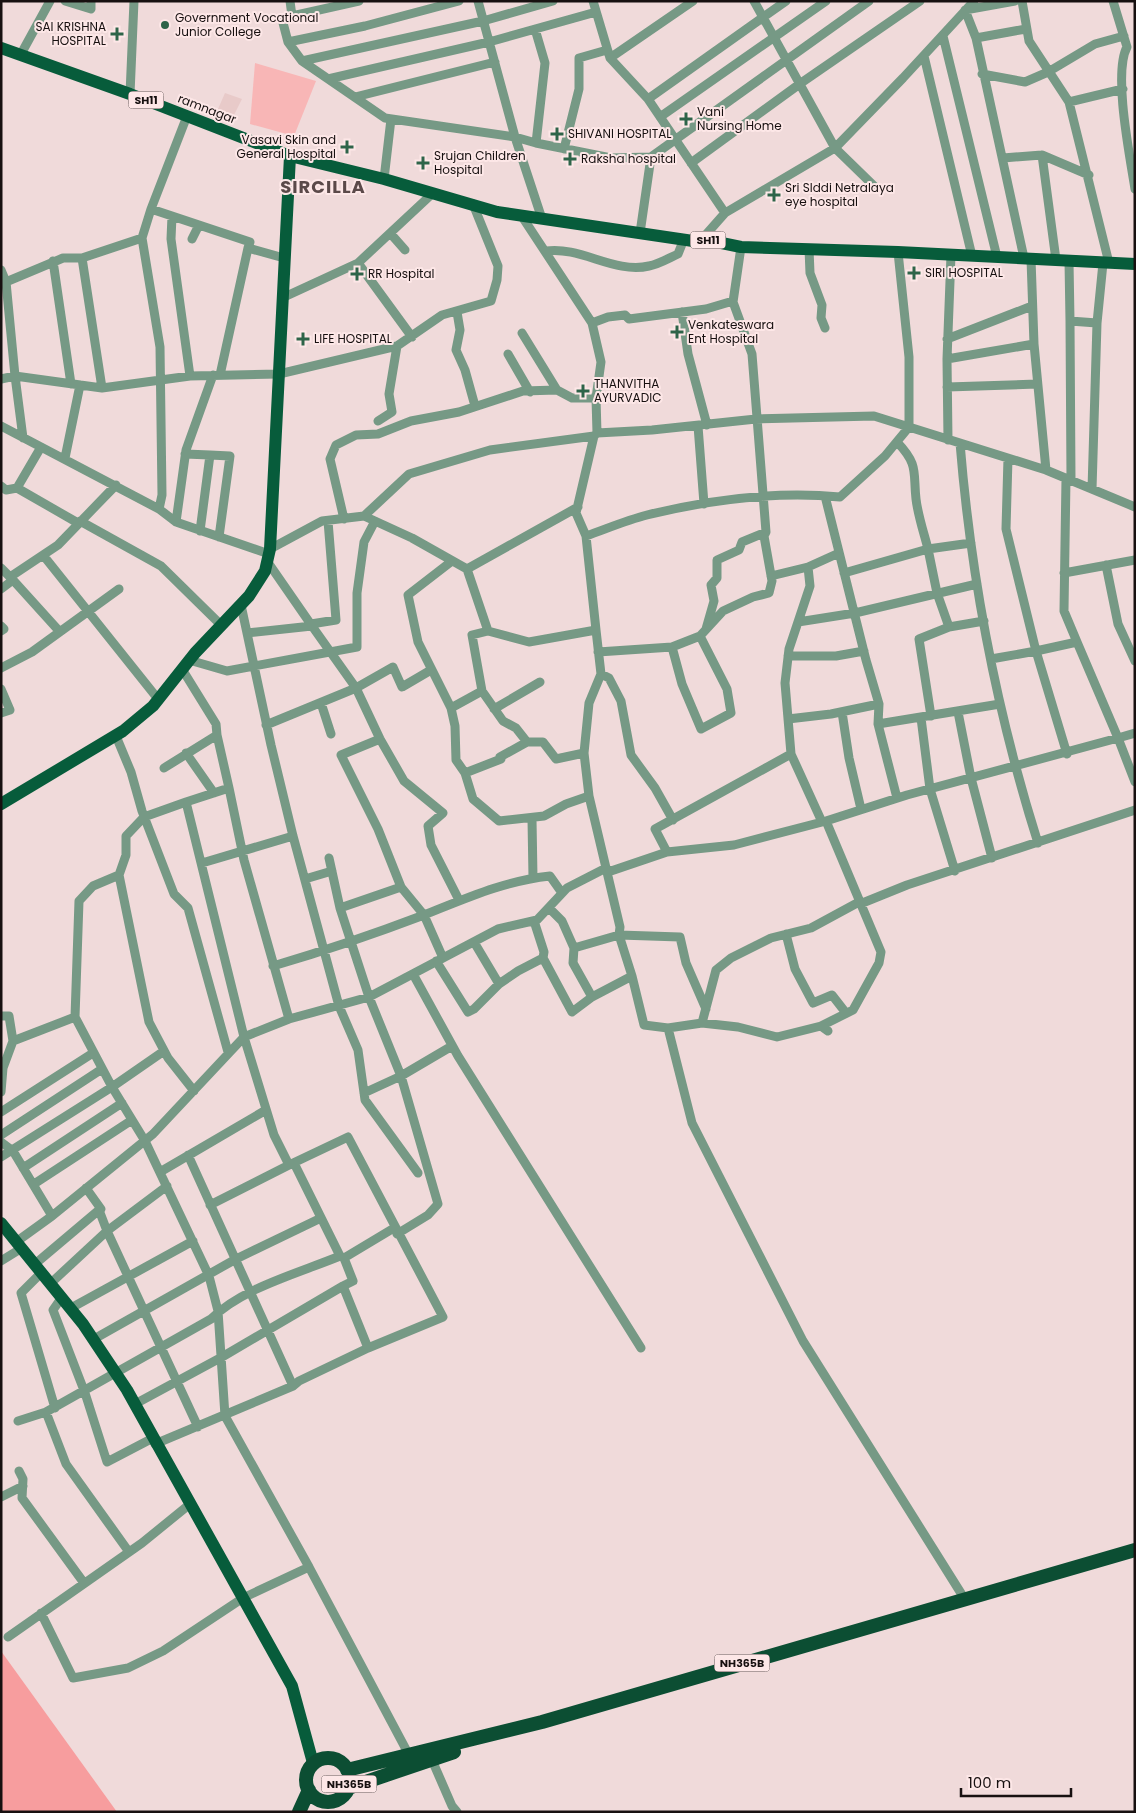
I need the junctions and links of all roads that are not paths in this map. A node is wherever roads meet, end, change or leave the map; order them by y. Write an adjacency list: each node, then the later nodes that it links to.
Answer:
1 (50, 1): 35 (street)
2 (65, 1): 3 (street)
3 (91, 1)
4 (134, 1): 46 (street)
5 (290, 1): 23 (street)
6 (359, 1): 23 (street)
7 (459, 1): 32 (street)
8 (478, 1): 25 (street)
9 (553, 1): 25 (street)
10 (593, 1): 22 (street)
11 (754, 1): 24 (street)
12 (786, 1): 24 (street)
13 (826, 1): 30 (street)
14 (869, 1): 38 (street)
15 (920, 1): 44 (street)
16 (974, 1): 21 (street)
17 (1015, 1): 21 (street)
18 (1022, 1): 26 (street)
19 (1113, 1): 29 (street)
20 (687, 3): 36 (street)
21 (965, 10): 28 (street); 31 (street)
22 (596, 12): 27 (street); 36 (street)
23 (292, 16): 32 (street)
24 (762, 18): 30 (street); 48 (street)
25 (483, 21): 33 (street); 39 (street)
26 (1026, 28): 31 (street); 41 (street)
27 (534, 29): 33 (street); 56 (street)
28 (943, 36): 37 (street); 90 (street)
29 (1124, 36): 41 (street); 45 (street)
30 (774, 38): 38 (street); 51 (street)
31 (976, 38): 42 (street)
32 (288, 42): 39 (street)
33 (489, 42): 40 (street); 43 (street)
34 (1, 48): 35 (main road, ramnagar / SH11)
35 (21, 54): 46 (main road, ramnagar / SH11)
36 (608, 54): 48 (street); 57 (street)
37 (924, 56): 58 (street); 89 (street)
38 (786, 59): 44 (street); 55 (street)
39 (302, 61): 43 (street)
40 (495, 62): 47 (street); 54 (street)
41 (1048, 72): 42 (street); 49 (street)
42 (982, 74): 62 (street)
43 (328, 79): 47 (street)
44 (801, 83): 58 (street); 63 (street)
45 (1123, 88): 49 (street); 53 (street)
46 (130, 94): 50 (main road, ramnagar / SH11)
47 (355, 97): 52 (street)
48 (648, 99): 51 (street)
49 (1069, 102): 64 (street)
50 (187, 116): 60 (main road, ramnagar / SH11); 70 (street)
51 (660, 116): 55 (street)
52 (391, 119): 54 (street); 65 (street)
53 (1131, 134): 67 (street)
54 (515, 137): 56 (street); 74 (street)
55 (675, 138): 61 (street); 63 (street)
56 (536, 143): 57 (street)
57 (564, 148): 61 (street)
58 (835, 148): 66 (street); 71 (street)
59 (1042, 155): 62 (street); 64 (street); 94 (street)
60 (290, 156): 65 (main road, SH11); 92 (main road)
61 (651, 157): 77 (street)
62 (1003, 158): 93 (street)
63 (691, 163): 71 (street)
64 (1089, 175): 98 (street)
65 (384, 179): 68 (main road, SH11)
66 (874, 186)
67 (1135, 189)
68 (433, 193): 69 (main road, SH11); 76 (street)
69 (473, 204): 72 (main road, SH11); 105 (street)
70 (151, 209): 73 (street); 78 (street)
71 (725, 213): 80 (street)
72 (521, 215): 74 (main road, SH11); 86 (street)
73 (172, 216): 75 (street); 121 (street)
74 (542, 219): 77 (main road, SH11)
75 (199, 225): 79 (street); 83 (street)
76 (390, 233): 85 (street); 97 (street)
77 (640, 234): 81 (main road, SH11)
78 (142, 238): 91 (street); 123 (street)
79 (192, 239)
80 (702, 239): 81 (main road, SH11); 82 (main road, SH11)
81 (684, 240): 86 (street)
82 (741, 247): 84 (main road, SH11); 103 (street)
83 (248, 248): 92 (street); 119 (street)
84 (809, 249): 87 (main road, SH11); 110 (street)
85 (405, 250)
86 (546, 251): 108 (street)
87 (898, 252): 88 (main road, SH11); 136 (street)
88 (950, 255): 89 (main road, SH11); 113 (street)
89 (972, 256): 90 (main road, SH11)
90 (997, 257): 93 (main road, SH11)
91 (82, 258): 95 (street); 127 (street)
92 (284, 258): 102 (main road)
93 (1028, 258): 94 (main road, SH11); 104 (street)
94 (1056, 260): 96 (main road, SH11)
95 (53, 261): 101 (street); 124 (street)
96 (1069, 261): 98 (main road, SH11); 107 (street)
97 (358, 263): 102 (street); 112 (street)
98 (1106, 263): 99 (main road, SH11); 109 (street)
99 (1135, 264)
100 (1, 270): 101 (street)
101 (4, 283): 120 (street)
102 (282, 298): 118 (main road)
103 (733, 301): 106 (street); 132 (street)
104 (1032, 306): 113 (street); 114 (street)
105 (457, 312): 112 (street); 131 (street)
106 (682, 312): 108 (street); 135 (street)
107 (1070, 321): 109 (street); 148 (street)
108 (592, 323): 130 (street)
109 (1098, 323): 152 (street)
110 (824, 328)
111 (522, 333): 128 (street)
112 (412, 337): 115 (street)
113 (947, 338): 117 (street)
114 (1034, 344): 117 (street); 125 (street)
115 (397, 346): 118 (street); 133 (street)
116 (508, 354): 129 (street)
117 (947, 359): 126 (street)
118 (279, 374): 119 (street); 173 (main road)
119 (217, 375): 121 (street); 143 (street)
120 (15, 376): 122 (street); 124 (street); 138 (street)
121 (190, 376): 123 (street)
122 (1, 379)
123 (161, 379): 127 (street); 158 (street)
124 (76, 384): 127 (street); 145 (street)
125 (1037, 384): 126 (street); 147 (street)
126 (947, 387): 139 (street)
127 (102, 388)
128 (557, 390): 129 (street); 130 (street)
129 (530, 392): 131 (street)
130 (595, 398): 137 (street)
131 (475, 406): 160 (street)
132 (756, 420): 135 (street); 136 (street); 154 (street)
133 (378, 421)
134 (1, 426): 138 (street)
135 (702, 426): 137 (street); 155 (street)
136 (909, 427): 139 (street); 140 (street)
137 (596, 435): 156 (street); 159 (street)
138 (22, 438): 142 (street)
139 (948, 440): 141 (street)
140 (897, 442): 153 (street); 170 (street)
141 (960, 443): 146 (street); 169 (street)
142 (41, 447): 145 (street); 151 (street)
143 (186, 454): 144 (street); 164 (street)
144 (210, 455): 165 (street); 168 (street)
145 (65, 458): 149 (street)
146 (1008, 458): 147 (street); 206 (street)
147 (1046, 470): 148 (street)
148 (1068, 479): 152 (street); 181 (street)
149 (116, 485): 158 (street); 163 (street)
150 (1, 486): 151 (street)
151 (17, 488): 163 (street)
152 (1092, 489): 157 (street)
153 (825, 496): 154 (street); 171 (street)
154 (763, 497): 155 (street); 166 (street)
155 (704, 504): 167 (street)
156 (578, 507): 167 (street); 179 (street)
157 (1135, 507)
158 (159, 509): 164 (street)
159 (364, 516): 160 (street); 162 (street)
160 (344, 519): 161 (street)
161 (328, 521): 173 (street); 194 (street)
162 (375, 521): 175 (street); 208 (street)
163 (79, 522): 172 (street); 193 (street)
164 (176, 522): 165 (street)
165 (200, 531): 168 (street)
166 (766, 532): 182 (street); 202 (street)
167 (586, 536): 198 (street)
168 (218, 538): 173 (street)
169 (971, 543): 170 (street); 184 (street)
170 (928, 549): 180 (street); 187 (street)
171 (839, 553): 177 (street); 180 (street)
172 (43, 555): 183 (street); 189 (street)
173 (269, 555): 188 (main road); 194 (street)
174 (1135, 560): 176 (street)
175 (452, 561): 179 (street); 215 (street)
176 (1106, 565): 181 (street); 211 (street)
177 (808, 567): 182 (street); 192 (street)
178 (1, 568): 183 (street)
179 (467, 569): 197 (street)
180 (844, 573): 190 (street)
181 (1064, 573): 203 (street)
182 (771, 576): 202 (street)
183 (12, 578): 185 (street); 200 (street)
184 (977, 584): 187 (street); 191 (street)
185 (1, 589)
186 (119, 589): 189 (street)
187 (937, 593): 190 (street); 196 (street)
188 (240, 605): 193 (main road); 201 (street)
189 (90, 612): 200 (street); 221 (street)
190 (855, 612): 192 (street); 205 (street)
191 (984, 621): 196 (street); 210 (street)
192 (798, 622): 209 (street)
193 (221, 625): 212 (main road)
194 (311, 625): 201 (street); 208 (street)
195 (1, 626): 199 (street)
196 (949, 627): 230 (street)
197 (488, 630): 198 (street); 220 (street)
198 (596, 630): 207 (street)
199 (1, 631)
200 (60, 632): 214 (street)
201 (248, 633): 213 (street)
202 (702, 634): 204 (street); 204 (street)
203 (1077, 642): 206 (street); 239 (street)
204 (672, 647): 207 (street)
205 (864, 651): 209 (street); 223 (street)
206 (1036, 651): 210 (street); 245 (street)
207 (598, 652): 216 (street)
208 (332, 653): 213 (street); 218 (street)
209 (788, 656): 232 (street)
210 (991, 659): 224 (street)
211 (1135, 661)
212 (186, 664): 213 (street); 221 (main road); 237 (street)
213 (254, 665): 234 (street)
214 (1, 668)
215 (431, 670): 218 (street); 225 (street)
216 (601, 674): 242 (street); 262 (street)
217 (540, 682): 226 (street)
218 (356, 688): 222 (street); 240 (street)
219 (1, 689): 229 (street)
220 (482, 691): 225 (street); 226 (street)
221 (158, 699): 238 (main road)
222 (321, 703): 234 (street); 236 (street)
223 (879, 704): 227 (street); 233 (street)
224 (1000, 704): 228 (street); 246 (street)
225 (451, 708): 248 (street)
226 (494, 709): 241 (street)
227 (842, 712): 232 (street); 258 (street)
228 (958, 712): 230 (street); 249 (street)
229 (1, 713)
230 (931, 716): 231 (street)
231 (921, 718): 233 (street); 252 (street)
232 (788, 719): 244 (street)
233 (878, 724): 255 (street)
234 (266, 725): 264 (street)
235 (1135, 733): 239 (street)
236 (331, 734)
237 (217, 735): 243 (street); 251 (street)
238 (116, 736): 257 (main road); 260 (street)
239 (1118, 738): 245 (street); 250 (street)
240 (380, 739): 277 (street); 279 (street)
241 (527, 742): 242 (street); 248 (street)
242 (584, 753): 254 (street)
243 (186, 754): 247 (street); 253 (street)
244 (791, 754): 262 (street); 263 (street)
245 (1067, 754): 246 (street)
246 (1015, 766): 249 (street); 265 (street)
247 (164, 768)
248 (465, 773): 261 (street)
249 (971, 778): 252 (street); 269 (street)
250 (1135, 782)
251 (228, 788): 253 (street); 266 (street)
252 (930, 789): 255 (street); 273 (street)
253 (214, 793): 256 (street)
254 (589, 796): 261 (street); 271 (street)
255 (897, 798): 258 (street)
256 (186, 802): 260 (street); 270 (street)
257 (1, 804)
258 (861, 810): 263 (street)
259 (1135, 810): 265 (street)
260 (144, 817): 274 (street); 311 (street)
261 (532, 819): 275 (street)
262 (673, 820): 267 (street)
263 (824, 821): 267 (street); 280 (street)
264 (294, 836): 266 (street); 276 (street)
265 (1038, 843): 269 (street)
266 (242, 851): 270 (street); 293 (street)
267 (667, 852): 271 (street)
268 (329, 858): 272 (street)
269 (992, 858): 273 (street)
270 (202, 863): 307 (street)
271 (606, 868): 278 (street); 286 (street)
272 (332, 871): 276 (street); 281 (street)
273 (955, 871): 280 (street)
274 (119, 875): 303 (street); 310 (street)
275 (533, 878): 278 (street); 279 (street)
276 (305, 879): 290 (street)
277 (401, 887): 281 (street); 283 (street)
278 (562, 892): 282 (street)
279 (459, 900): 283 (street)
280 (860, 903): 285 (street); 301 (street)
281 (340, 908): 287 (street)
282 (549, 908): 284 (street); 289 (street)
283 (424, 915): 287 (street); 292 (street)
284 (534, 921): 288 (street); 291 (street)
285 (786, 934): 300 (street); 301 (street)
286 (620, 935): 289 (street); 295 (street); 300 (street)
287 (349, 942): 290 (street); 297 (street)
288 (474, 942): 292 (street); 296 (street)
289 (574, 948): 298 (street)
290 (324, 951): 293 (street); 299 (street)
291 (543, 958): 296 (street); 298 (street)
292 (439, 960): 294 (street); 296 (street)
293 (273, 966): 304 (street)
294 (413, 974): 297 (street); 309 (street)
295 (632, 976): 298 (street); 306 (street)
296 (499, 984)
297 (369, 997): 299 (street); 314 (street)
298 (592, 997)
299 (339, 1006): 304 (street); 319 (street)
300 (706, 1009): 305 (street)
301 (846, 1013): 305 (street)
302 (1, 1016): 308 (street)
303 (74, 1017): 308 (street); 312 (street)
304 (289, 1019): 307 (street)
305 (702, 1023): 306 (street)
306 (668, 1028): 384 (street)
307 (244, 1036): 311 (street); 321 (street)
308 (13, 1041): 315 (street)
309 (452, 1046): 314 (street); 363 (street)
310 (164, 1051): 316 (street); 317 (street)
311 (228, 1052): 317 (street)
312 (93, 1053): 313 (street); 322 (street)
313 (102, 1069): 316 (street); 324 (street)
314 (401, 1076): 319 (street); 343 (street)
315 (1, 1085): 318 (street)
316 (112, 1087): 320 (street); 327 (street)
317 (194, 1091): 325 (street)
318 (1, 1092)
319 (364, 1093): 333 (street)
320 (122, 1103): 323 (street); 331 (street)
321 (266, 1110): 328 (street); 330 (street)
322 (1, 1112)
323 (132, 1120): 325 (street); 334 (street)
324 (1, 1134)
325 (144, 1141): 332 (street); 336 (street)
326 (1, 1142): 327 (street)
327 (13, 1151): 329 (street); 331 (street)
328 (188, 1155): 332 (street); 337 (street)
329 (1, 1157)
330 (291, 1164): 337 (street); 340 (street); 343 (street)
331 (23, 1168): 334 (street)
332 (160, 1172): 335 (street)
333 (418, 1173)
334 (34, 1184): 339 (street)
335 (166, 1186): 342 (street); 344 (street)
336 (86, 1188): 338 (street); 339 (street)
337 (210, 1205): 347 (street)
338 (99, 1210): 342 (street); 349 (street)
339 (52, 1216): 345 (street)
340 (321, 1218): 346 (street); 347 (street)
341 (1, 1223): 345 (main road)
342 (107, 1231): 350 (street); 352 (street)
343 (396, 1231): 346 (street); 362 (street)
344 (193, 1241): 350 (street); 351 (street)
345 (19, 1245): 348 (street); 349 (main road)
346 (342, 1257): 353 (street); 354 (street)
347 (236, 1259): 351 (street); 354 (street)
348 (1, 1260)
349 (38, 1268): 352 (main road); 370 (street)
350 (128, 1275): 356 (street); 357 (street)
351 (209, 1276): 357 (street); 358 (street)
352 (51, 1283): 355 (main road)
353 (343, 1286): 359 (street); 362 (street)
354 (252, 1292): 358 (street); 359 (street)
355 (62, 1297): 356 (main road); 368 (street)
356 (71, 1308): 360 (main road)
357 (144, 1310): 360 (street); 361 (street)
358 (218, 1312): 361 (street); 364 (street)
359 (268, 1328): 364 (street); 367 (street)
360 (94, 1339): 365 (main road)
361 (162, 1348): 365 (street); 366 (street)
362 (368, 1348): 367 (street)
363 (641, 1348)
364 (222, 1357): 366 (street); 371 (street)
365 (116, 1373): 368 (street); 369 (main road)
366 (178, 1382): 369 (street); 373 (street)
367 (293, 1386): 371 (street)
368 (85, 1393): 370 (street); 374 (street)
369 (135, 1404): 374 (main road)
370 (51, 1410): 372 (street); 380 (street)
371 (225, 1416): 373 (street); 381 (street)
372 (18, 1421)
373 (198, 1427): 374 (street)
374 (154, 1441): 378 (main road)
375 (19, 1471): 376 (street)
376 (22, 1486): 377 (street); 382 (street)
377 (1, 1497)
378 (190, 1504): 380 (street); 383 (main road)
379 (1135, 1550): 384 (highway, NH365B)
380 (129, 1552): 382 (street)
381 (309, 1567): 383 (street); 388 (street)
382 (84, 1583): 385 (street)
383 (242, 1598): 385 (street); 390 (main road)
384 (964, 1598): 387 (highway, NH365B)
385 (41, 1613): 386 (street)
386 (8, 1636)
387 (542, 1722): 388 (highway, NH365B); 389 (highway)
388 (410, 1755): 391 (highway, NH365B)
389 (432, 1760): 392 (highway); 395 (street)
390 (314, 1763): 391 (highway, NH365B); 393 (highway, NH365B)
391 (347, 1770): 392 (highway, NH365B)
392 (348, 1788): 393 (highway, NH365B)
393 (309, 1790): 394 (highway, NH365B)
394 (299, 1812)
395 (458, 1812)

